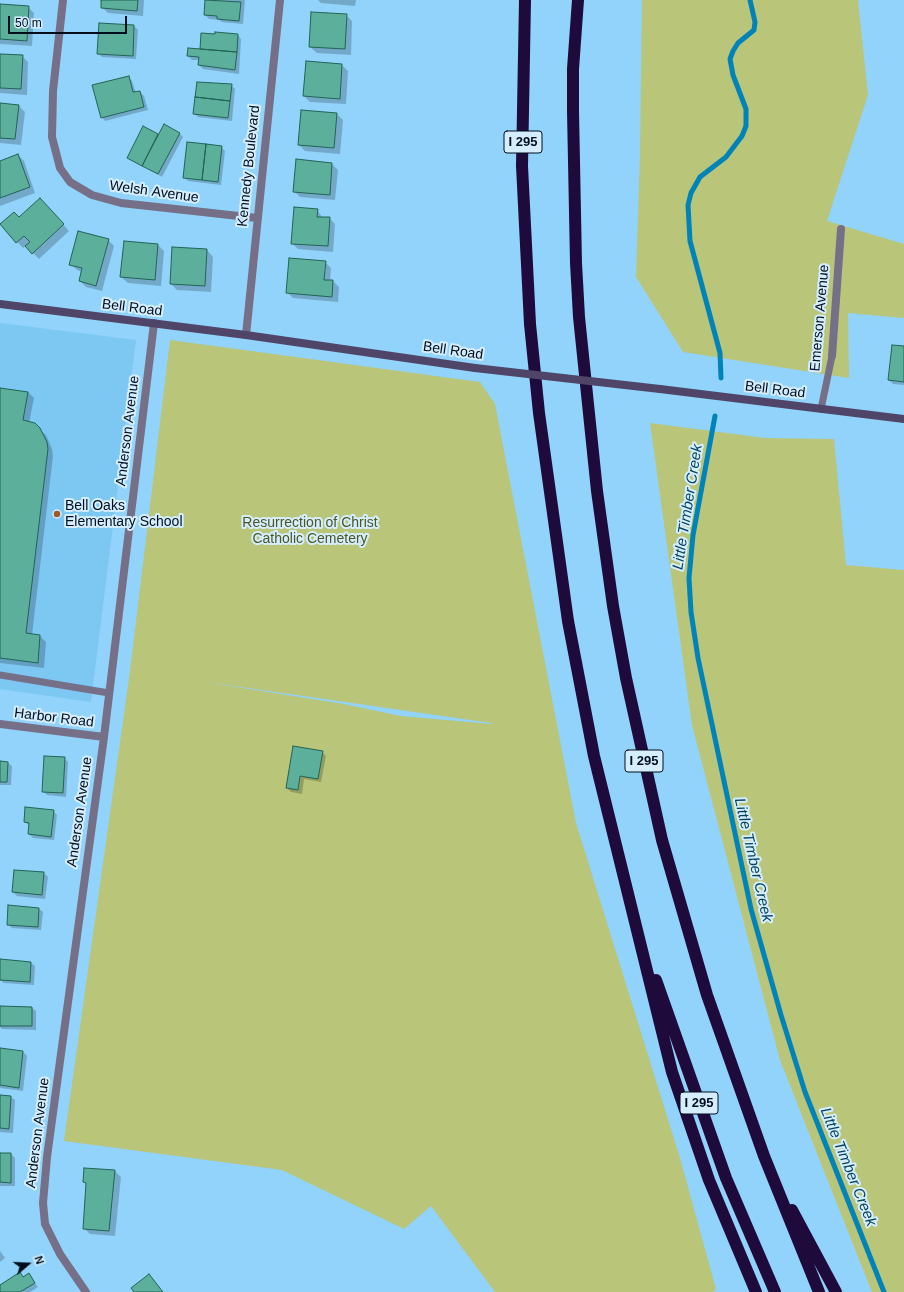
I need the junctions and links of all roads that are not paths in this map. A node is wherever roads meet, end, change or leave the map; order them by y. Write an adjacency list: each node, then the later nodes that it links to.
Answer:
1 (63, 0): 5 (street, Welsh Avenue)
2 (280, 0): 5 (street, Kennedy Boulevard)
3 (525, 0): 17 (highway, I 295)
4 (578, 0): 18 (highway, I 295)
5 (257, 218): 9 (street, Kennedy Boulevard)
6 (841, 229): 10 (street, Emerson Avenue)
7 (0, 304): 8 (street, Bell Road)
8 (154, 324): 9 (street, Bell Road); 14 (street, Anderson Avenue)
9 (246, 335): 11 (street, Bell Road, bridge)
10 (832, 356): 11 (lane, Emerson Avenue)
11 (821, 409): 12 (street, Bell Road)
12 (904, 419)
13 (0, 675): 14 (lane)
14 (109, 693): 16 (street, Anderson Avenue)
15 (0, 724): 16 (street, Harbor Road)
16 (104, 737): 19 (street, Anderson Avenue)
17 (632, 911): 20 (highway); 21 (highway, I 295)
18 (764, 1156): 22 (highway, I 295); 23 (highway)
19 (86, 1292)
20 (756, 1292)
21 (776, 1292)
22 (819, 1292)
23 (836, 1292)

